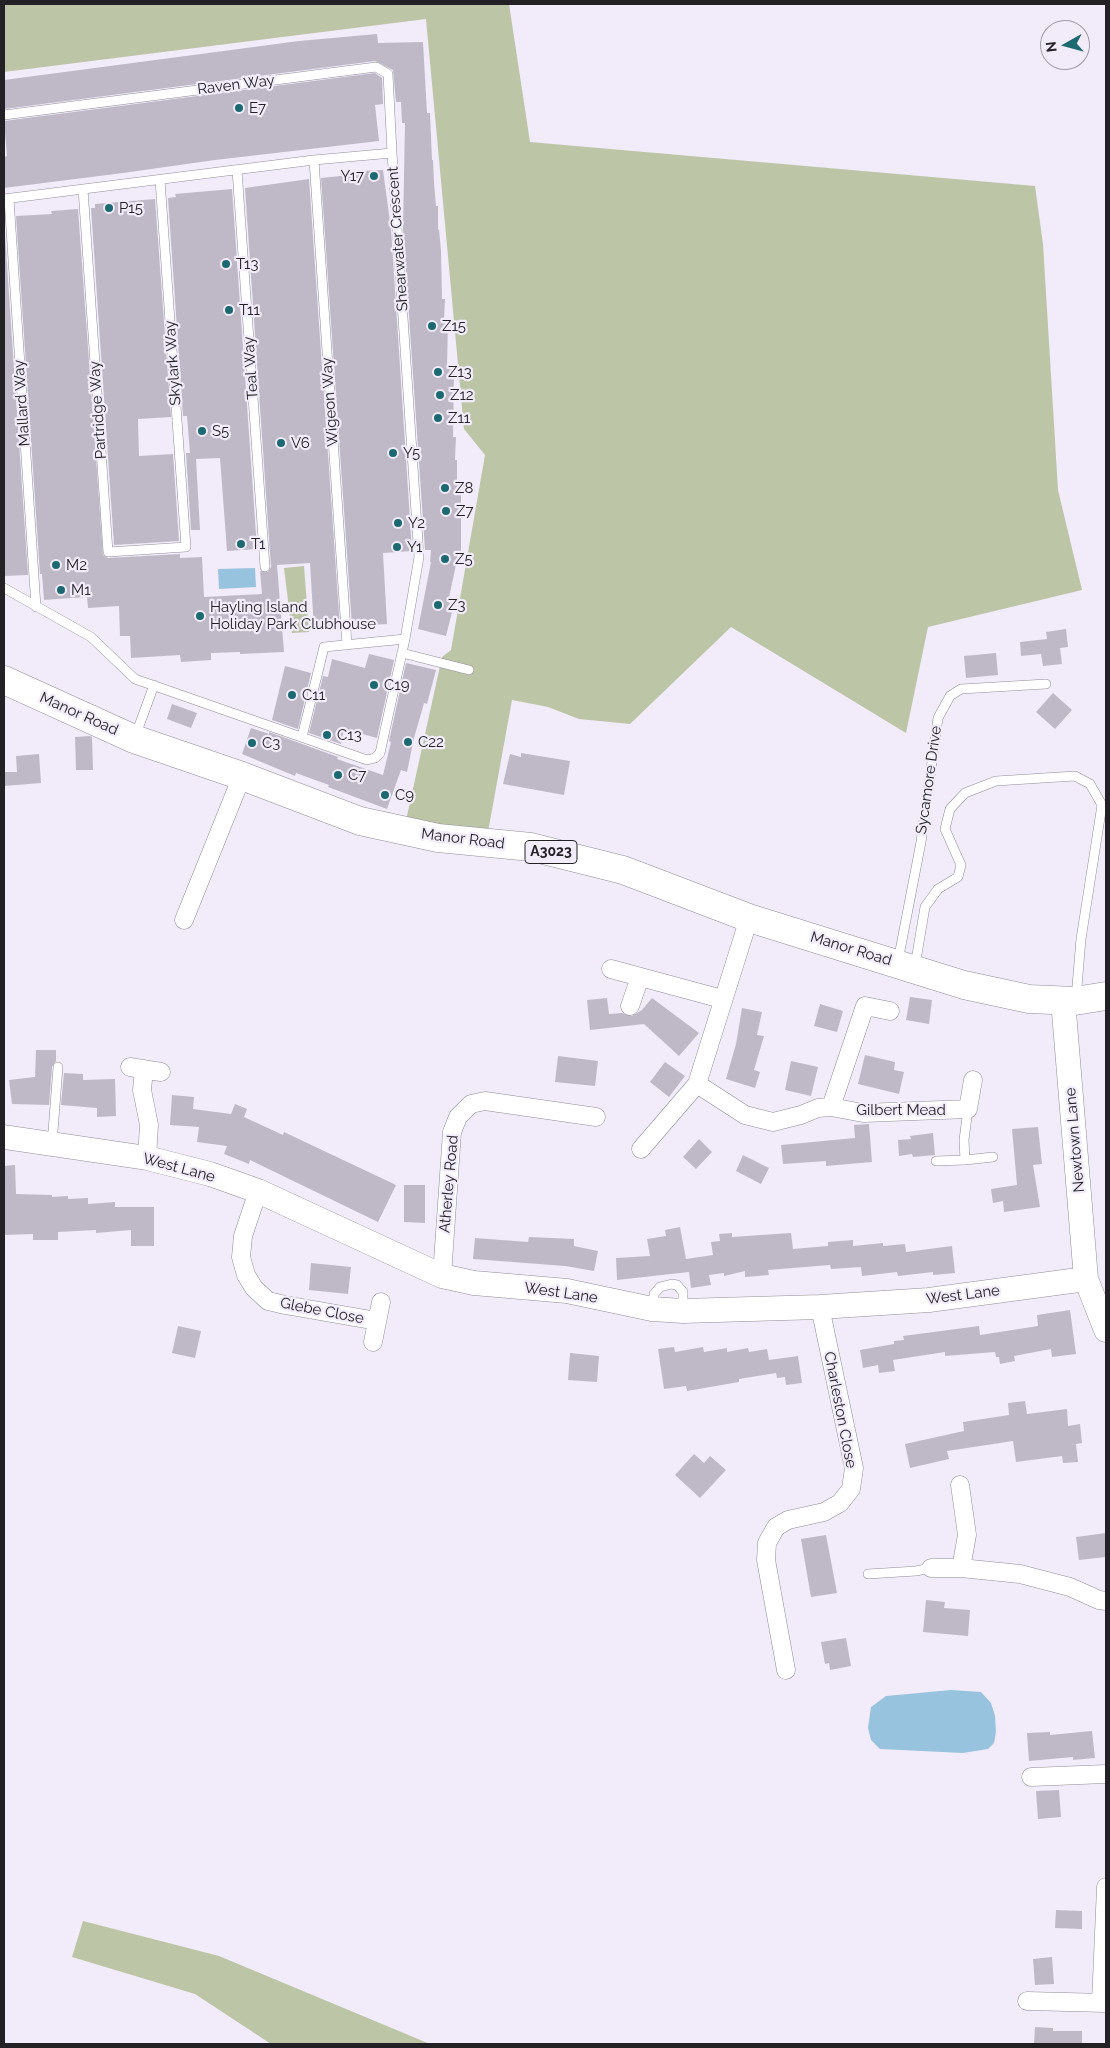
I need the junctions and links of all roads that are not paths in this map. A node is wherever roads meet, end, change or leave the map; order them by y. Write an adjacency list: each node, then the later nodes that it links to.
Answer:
1 (4, 115): 2 (lane, Raven Way)
2 (392, 153): 3 (lane, Shearwater Crescent); 12 (lane, Shearwater Crescent)
3 (314, 160): 4 (lane, Shearwater Crescent); 13 (lane, Wigeon Way)
4 (237, 170): 5 (lane, Shearwater Crescent); 9 (lane, Teal Way)
5 (160, 180): 6 (lane, Shearwater Crescent); 8 (lane, Skylark Way)
6 (83, 189): 7 (lane, Shearwater Crescent); 8 (lane, Partridge Way)
7 (6, 199): 11 (lane, Mallard Way)
8 (186, 547)
9 (265, 567)
10 (4, 588): 11 (lane)
11 (36, 607): 18 (lane)
12 (405, 639): 13 (lane); 14 (lane, Shearwater Crescent)
13 (346, 645): 19 (lane)
14 (402, 654): 15 (lane); 19 (lane, Shearwater Crescent)
15 (468, 670)
16 (4, 680): 20 (main road, Manor Road / A3023)
17 (1046, 684): 24 (lane, Sycamore Drive)
18 (154, 685): 19 (lane); 20 (lane)
19 (302, 737)
20 (134, 739): 21 (main road, Manor Road / A3023)
21 (242, 776): 22 (main road, Manor Road / A3023); 23 (street)
22 (749, 918): 24 (main road, Manor Road / A3023); 28 (street)
23 (184, 920)
24 (906, 966): 29 (main road, Manor Road / A3023); 29 (lane)
25 (611, 969): 26 (street)
26 (640, 977): 28 (street); 30 (street)
27 (1106, 996): 29 (main road, Manor Road / A3023)
28 (722, 999): 35 (street)
29 (1069, 1000): 48 (street, Newtown Lane)
30 (630, 1006)
31 (890, 1011): 36 (street)
32 (58, 1067): 40 (lane)
33 (145, 1069): 43 (street)
34 (973, 1080): 37 (street, Gilbert Mead)
35 (697, 1084): 36 (street, Gilbert Mead); 41 (street)
36 (831, 1107): 37 (street, Gilbert Mead)
37 (968, 1109): 44 (lane)
38 (596, 1116): 47 (street, Atherley Road)
39 (4, 1137): 40 (street, West Lane)
40 (52, 1144): 43 (street, West Lane)
41 (641, 1149)
42 (993, 1157): 44 (lane)
43 (147, 1158): 46 (street, West Lane)
44 (965, 1160): 45 (lane)
45 (936, 1161)
46 (258, 1191): 47 (street, West Lane); 51 (street, Glebe Close)
47 (442, 1276): 50 (street, West Lane)
48 (1086, 1279): 50 (street, West Lane); 52 (street)
49 (381, 1302): 51 (street, Glebe Close)
50 (820, 1307): 59 (street, Charleston Close)
51 (377, 1321): 53 (street, Glebe Close)
52 (1106, 1330)
53 (373, 1342)
54 (960, 1485): 56 (street)
55 (931, 1568): 56 (street); 57 (lane)
56 (961, 1568): 58 (street)
57 (868, 1574)
58 (1106, 1601)
59 (786, 1670)
60 (1106, 1774): 61 (street)
61 (1031, 1777)
62 (1106, 1887): 64 (street)
63 (1027, 2001): 64 (street)
64 (1104, 2003)

